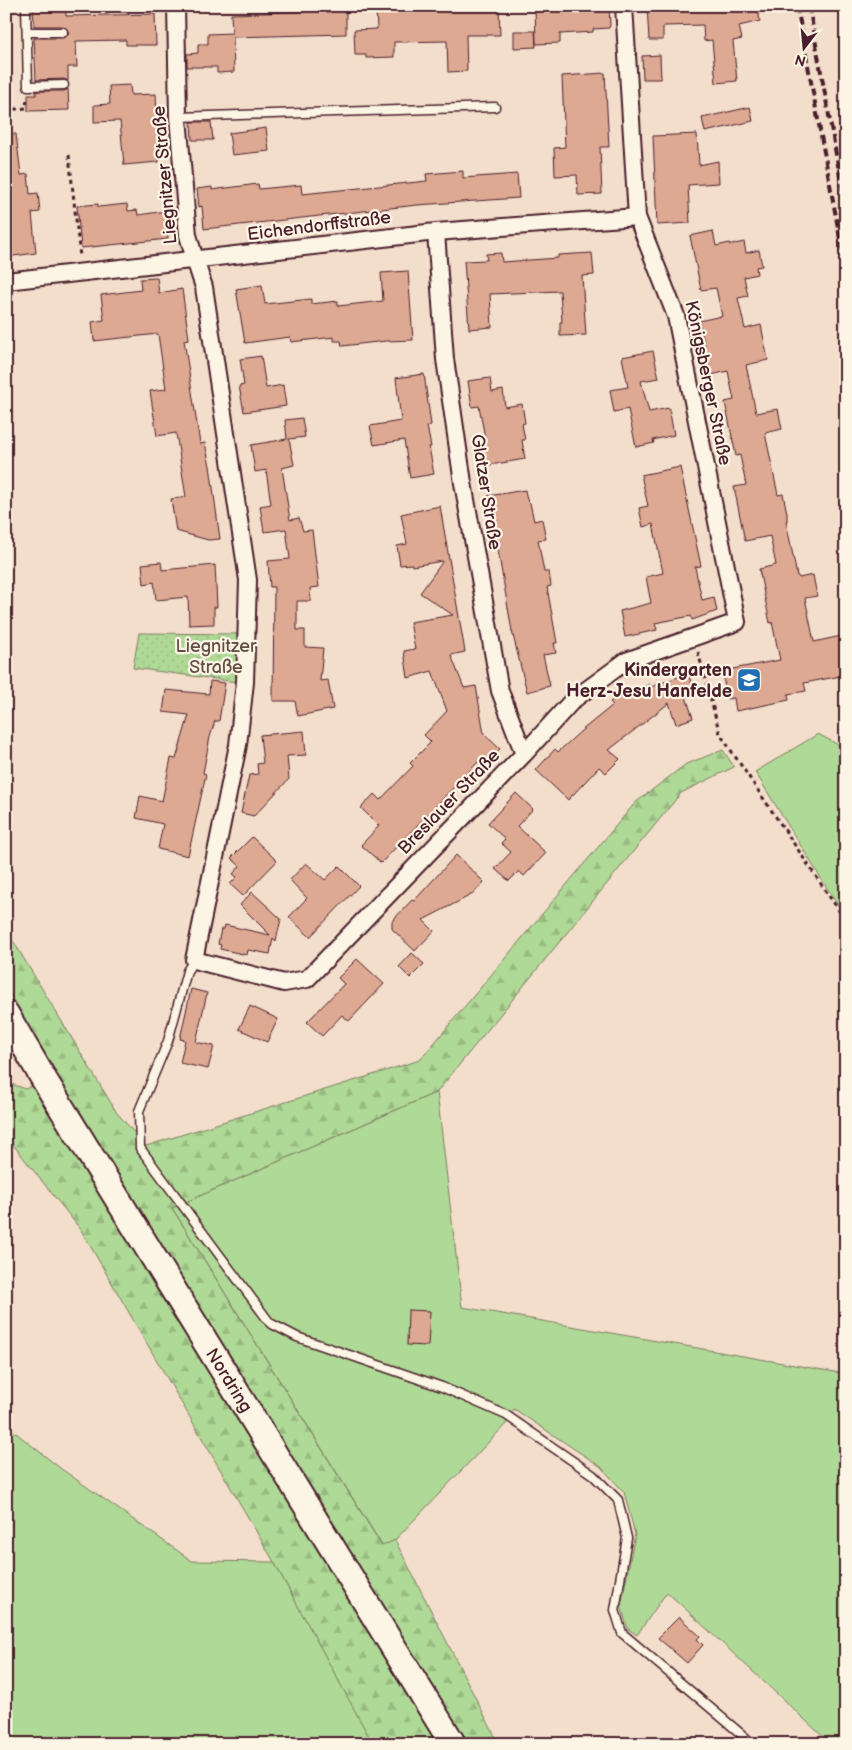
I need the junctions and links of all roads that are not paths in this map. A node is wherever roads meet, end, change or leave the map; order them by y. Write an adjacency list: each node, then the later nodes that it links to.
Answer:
1 (26, 6): 4 (lane)
2 (176, 6): 8 (street, Liegnitzer Straße)
3 (624, 6): 9 (street, Königsberger Straße)
4 (27, 32): 5 (lane); 6 (lane)
5 (63, 32)
6 (64, 85)
7 (496, 108): 8 (lane)
8 (178, 117): 11 (street, Liegnitzer Straße)
9 (636, 217): 10 (street, Eichendorffstraße); 13 (street, Königsberger Straße)
10 (436, 232): 11 (street, Eichendorffstraße); 14 (street, Glatzer Straße)
11 (195, 260): 12 (street, Eichendorffstraße); 15 (street, Liegnitzer Straße)
12 (6, 281)
13 (737, 622): 14 (street, Breslauer Straße)
14 (524, 754): 15 (street, Breslauer Straße)
15 (194, 960): 18 (lane)
16 (6, 1014): 17 (main road, Nordring)
17 (453, 1744)
18 (754, 1744)

